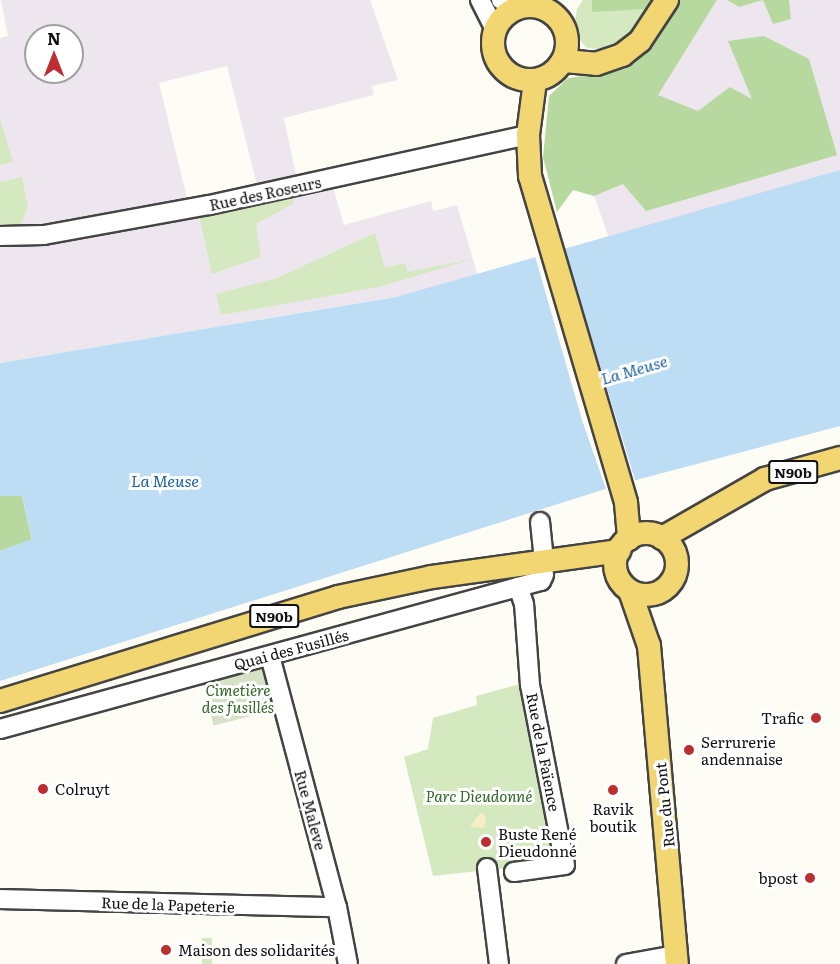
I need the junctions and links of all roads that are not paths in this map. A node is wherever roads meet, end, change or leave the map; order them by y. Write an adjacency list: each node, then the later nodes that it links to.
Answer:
1 (480, 0): 5 (street)
2 (667, 0): 6 (main road)
3 (510, 4): 4 (main road); 5 (main road)
4 (556, 6): 6 (main road)
5 (495, 29): 7 (main road)
6 (564, 61): 7 (main road)
7 (536, 81): 8 (main road)
8 (528, 135): 9 (street, Rue des Roseurs); 13 (main road)
9 (0, 237)
10 (840, 458): 11 (main road, N90b)
11 (725, 503): 13 (main road, N90b); 14 (main road, N90b)
12 (540, 522): 15 (street)
13 (639, 540): 14 (main road); 15 (main road, N90b); 16 (main road)
14 (677, 562): 18 (main road)
15 (548, 563): 16 (main road, N90b); 17 (street, Quai des Fusillés); 21 (main road, N90b)
16 (623, 582): 18 (main road); 19 (main road, Rue du Pont)
17 (518, 587): 20 (street, Quai des Fusillés); 24 (street, Rue de la Faïence)
18 (661, 591): 19 (main road, Rue du Pont)
19 (649, 646): 27 (main road, Rue du Pont)
20 (270, 656): 22 (street, Quai des Fusillés); 26 (street, Rue Maleve)
21 (0, 701)
22 (0, 729)
23 (489, 872): 29 (street)
24 (514, 872)
25 (0, 899): 26 (street, Rue de la Papeterie)
26 (337, 907): 28 (street, Rue Maleve)
27 (677, 959): 30 (street)
28 (348, 964)
29 (499, 964)
30 (626, 964)

